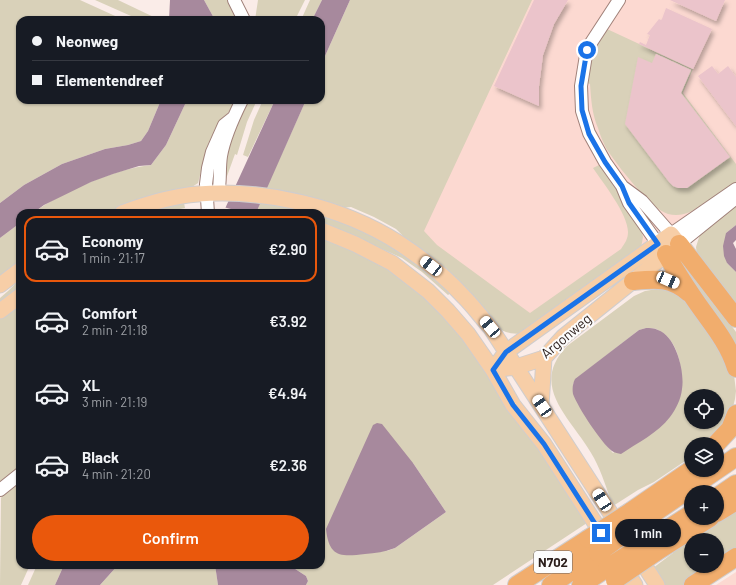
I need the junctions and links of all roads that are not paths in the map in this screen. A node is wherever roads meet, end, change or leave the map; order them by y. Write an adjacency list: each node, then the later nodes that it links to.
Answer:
1 (234, 0): 3 (street)
2 (619, 0): 5 (street)
3 (242, 16)
4 (240, 104): 7 (street)
5 (622, 186): 14 (street); 14 (street)
6 (736, 189): 14 (street, Argonweg)
7 (213, 194): 9 (main road); 10 (street); 11 (main road)
8 (736, 198): 14 (street, Argonweg)
9 (135, 209)
10 (209, 209)
11 (323, 209)
12 (325, 210): 22 (main road)
13 (325, 232): 26 (main road)
14 (669, 244): 16 (main road, Argonweg); 18 (highway); 21 (highway); 22 (main road, Argonweg)
15 (16, 273): 17 (main road)
16 (633, 281): 18 (highway); 23 (main road, Argonweg)
17 (0, 285)
18 (691, 295): 25 (highway)
19 (16, 299): 20 (main road)
20 (0, 311)
21 (736, 318)
22 (506, 352): 24 (main road); 26 (main road, Argonweg)
23 (544, 358): 24 (main road, Argonweg); 27 (main road)
24 (516, 367): 26 (main road, Argonweg); 27 (main road)
25 (736, 368)
26 (493, 370): 51 (main road)
27 (542, 406): 52 (main road)
28 (736, 414): 29 (highway)
29 (723, 437)
30 (736, 439): 31 (highway)
31 (724, 447)
32 (736, 457): 42 (highway, N702)
33 (684, 473): 36 (highway, N702)
34 (684, 475): 36 (highway, N702)
35 (16, 477): 38 (street)
36 (674, 482): 42 (highway, N702)
37 (736, 484): 39 (highway)
38 (0, 490)
39 (724, 492)
40 (736, 501): 41 (highway)
41 (724, 509)
42 (634, 518): 47 (highway, N702, bridge)
43 (684, 520): 45 (highway)
44 (696, 525): 45 (highway)
45 (652, 547): 47 (highway, bridge)
46 (736, 557): 53 (highway)
47 (603, 565): 48 (highway, N702); 49 (highway, N702); 50 (highway)
48 (517, 585)
49 (551, 585)
50 (581, 585)
51 (635, 585)
52 (657, 585)
53 (693, 585)

